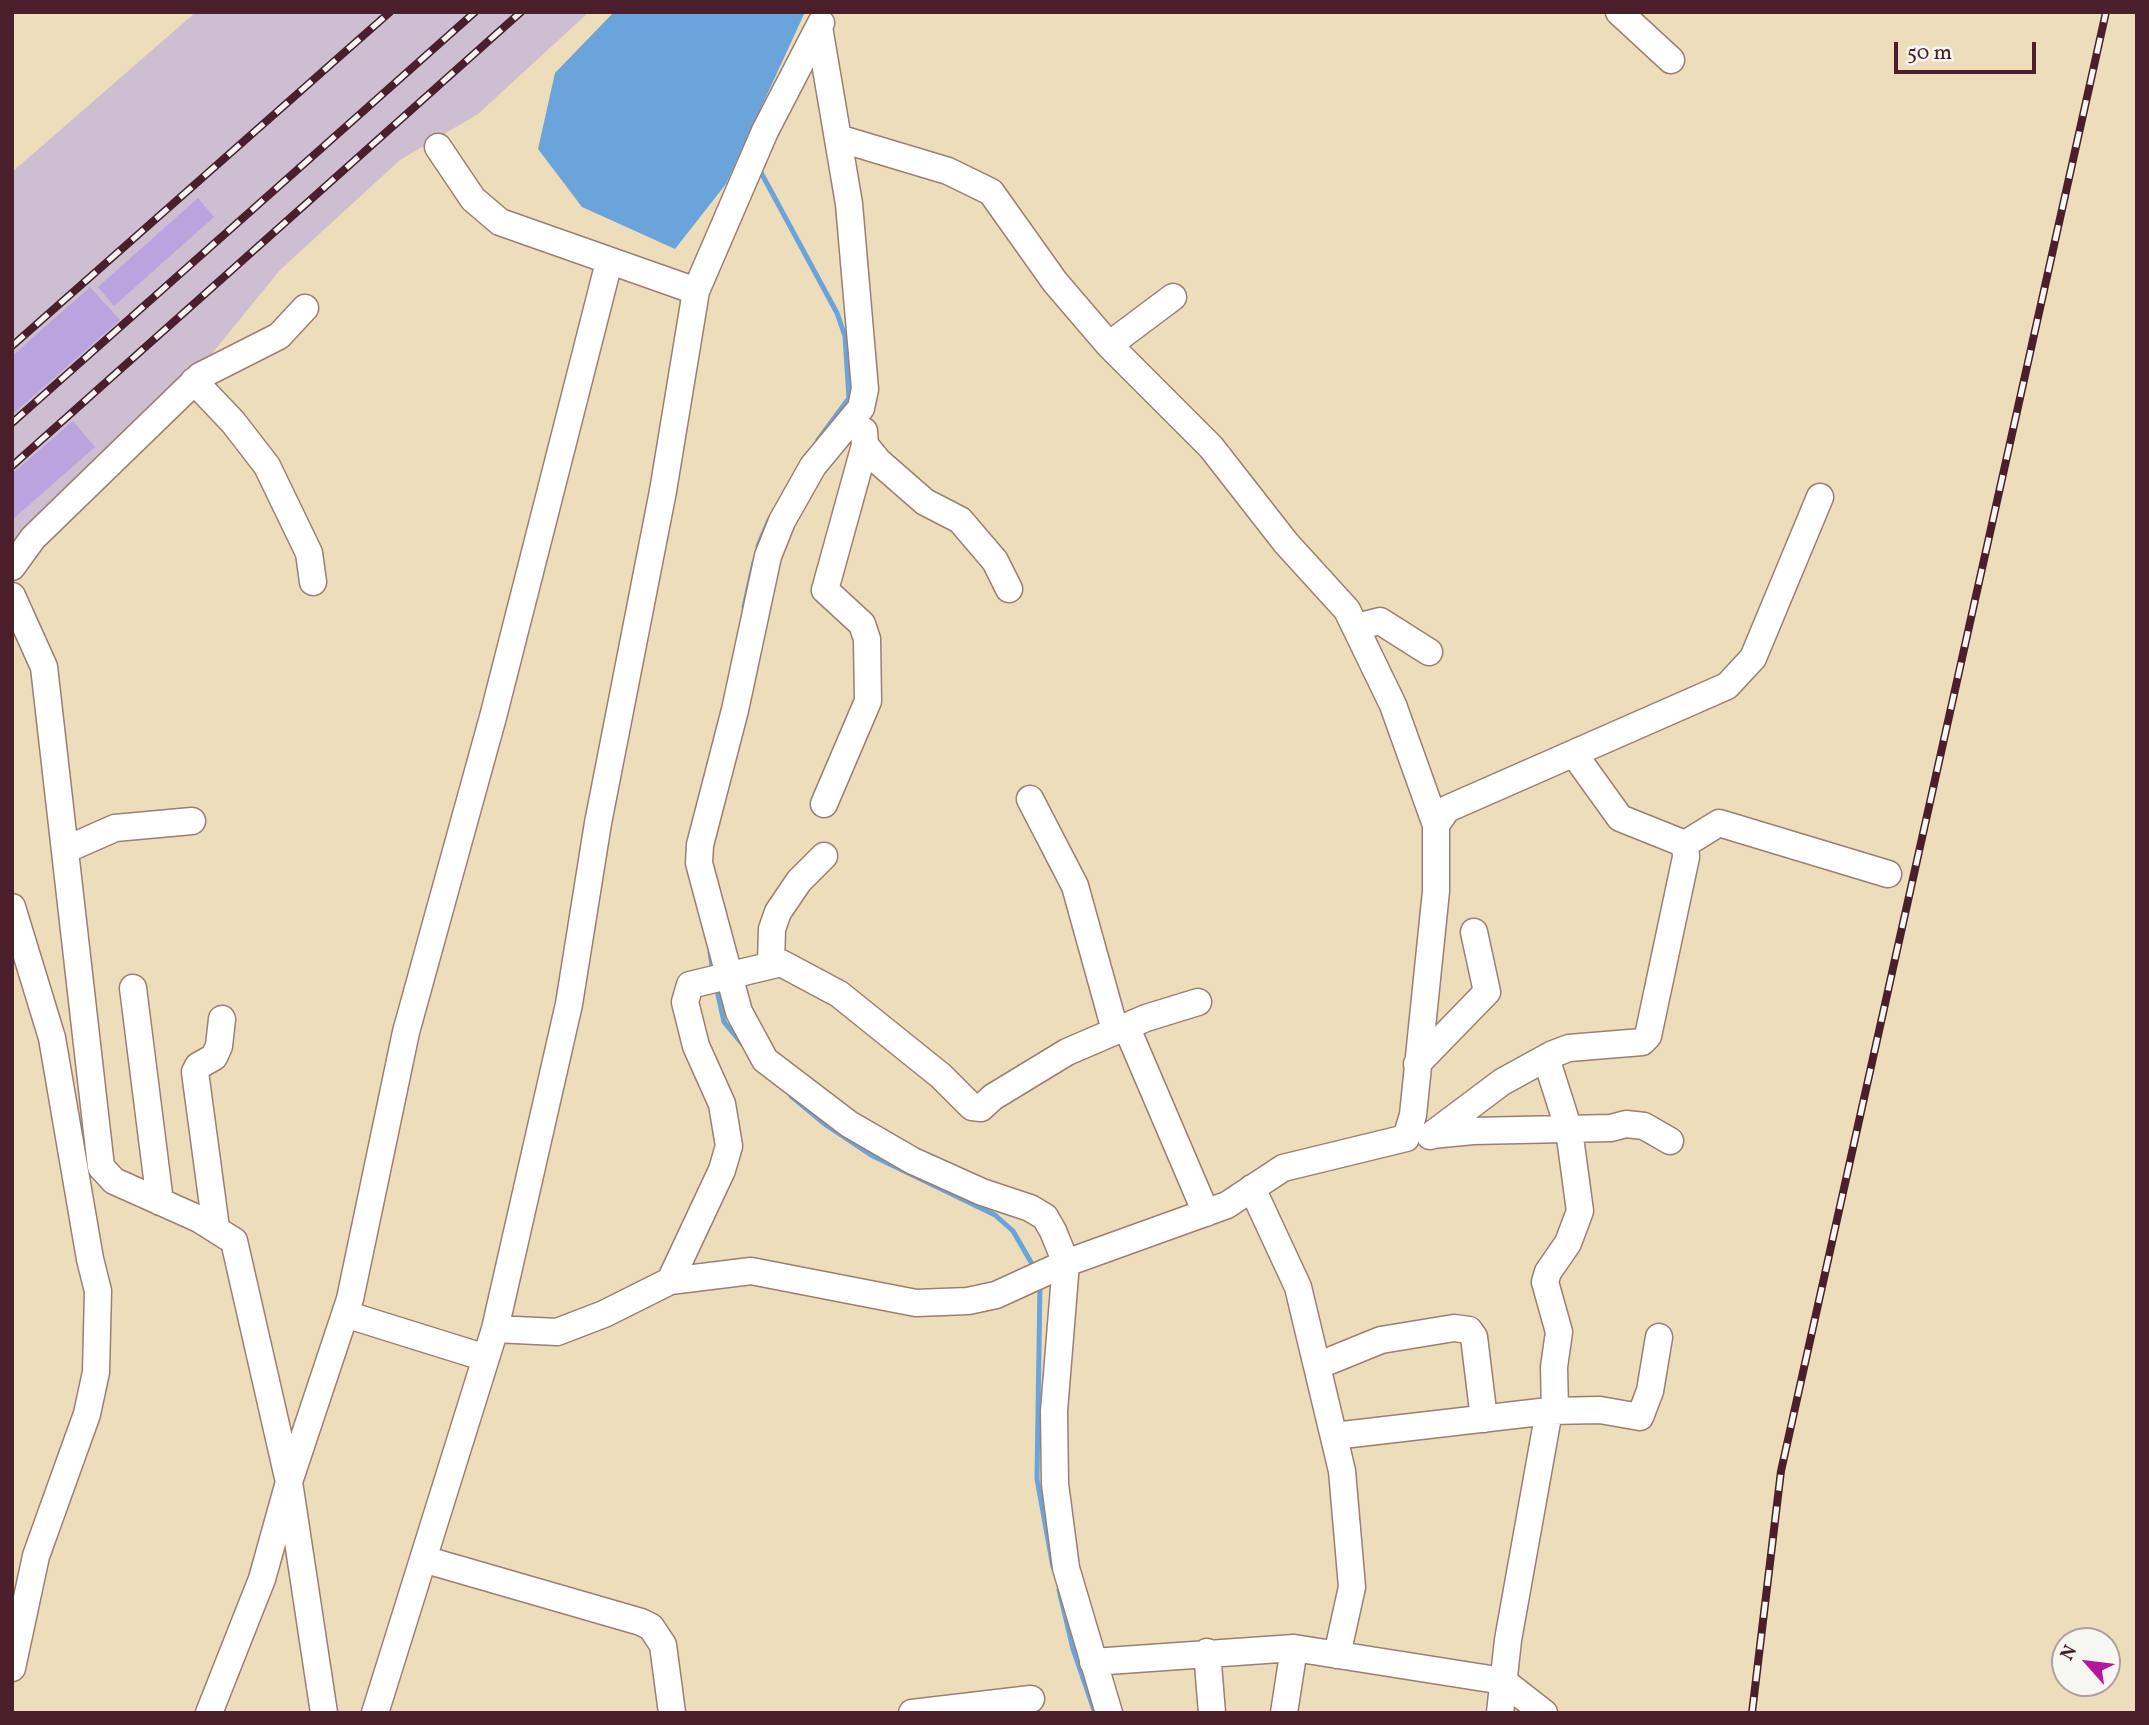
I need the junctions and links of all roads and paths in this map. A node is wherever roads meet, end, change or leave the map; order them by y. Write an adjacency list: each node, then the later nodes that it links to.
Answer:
1 (1619, 12): 3 (street)
2 (823, 20): 4 (street); 7 (street)
3 (1671, 60)
4 (838, 138): 10 (street); 12 (street)
5 (438, 147): 6 (street)
6 (609, 262): 7 (street); 49 (street)
7 (696, 291): 50 (street)
8 (1173, 297): 10 (street)
9 (305, 308): 11 (street)
10 (1109, 345): 19 (street)
11 (194, 381): 15 (street); 16 (street)
12 (861, 408): 13 (street); 33 (street)
13 (865, 445): 17 (street); 23 (street)
14 (1820, 497): 21 (street)
15 (12, 567)
16 (313, 582)
17 (1009, 589)
18 (12, 596): 27 (street)
19 (1356, 627): 20 (street); 25 (street)
20 (1429, 652)
21 (1574, 754): 25 (street); 26 (street)
22 (1030, 800): 37 (street)
23 (824, 804)
24 (192, 821): 27 (street)
25 (1436, 825): 39 (street)
26 (1685, 844): 29 (street); 38 (street)
27 (65, 850): 44 (street)
28 (824, 856): 32 (street)
29 (1888, 874)
30 (12, 906): 63 (street)
31 (1474, 933): 39 (street)
32 (771, 963): 33 (street); 37 (street)
33 (717, 977): 47 (street); 48 (street)
34 (133, 988): 44 (street)
35 (1198, 1002): 37 (street)
36 (222, 1020): 46 (street)
37 (1120, 1028): 45 (street)
38 (1546, 1058): 40 (street); 41 (street)
39 (1417, 1064): 41 (street)
40 (1569, 1130): 41 (street); 42 (street); 54 (street)
41 (1418, 1137): 43 (street)
42 (1670, 1141)
43 (1252, 1188): 45 (street); 53 (street)
44 (160, 1202): 46 (street)
45 (1206, 1213): 47 (street)
46 (216, 1228): 57 (street)
47 (1058, 1266): 48 (street); 62 (street)
48 (670, 1281): 50 (street)
49 (345, 1314): 52 (street); 57 (street)
50 (495, 1329): 52 (street)
51 (1659, 1337): 54 (street)
52 (486, 1358): 58 (street)
53 (1317, 1366): 55 (street); 56 (street)
54 (1552, 1411): 55 (street); 64 (street)
55 (1484, 1419): 56 (street)
56 (1334, 1436): 61 (street)
57 (289, 1482): 66 (street); 67 (street)
58 (423, 1559): 68 (street); 69 (street)
59 (1294, 1648): 60 (street); 61 (street); 73 (street)
60 (1207, 1652): 62 (street); 72 (street)
61 (1337, 1655): 64 (street)
62 (1093, 1662): 71 (street)
63 (12, 1668)
64 (1503, 1681): 74 (street); 75 (street)
65 (1018, 1704): 70 (street)
66 (209, 1713)
67 (324, 1713)
68 (375, 1713)
69 (672, 1713)
70 (912, 1713)
71 (1109, 1713)
72 (1212, 1713)
73 (1284, 1713)
74 (1500, 1713)
75 (1544, 1713)

